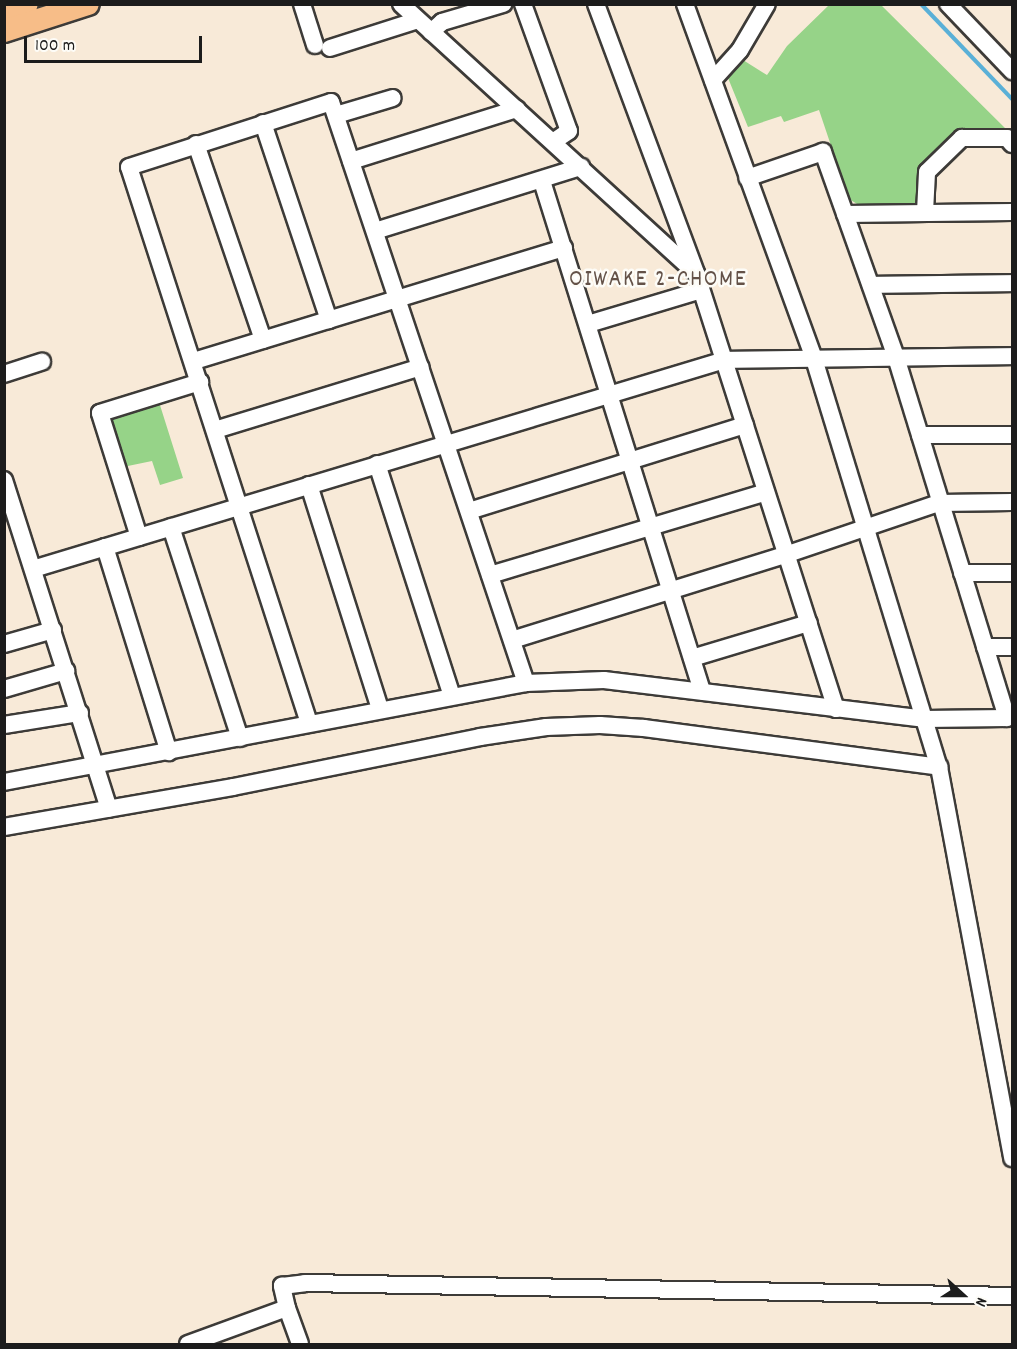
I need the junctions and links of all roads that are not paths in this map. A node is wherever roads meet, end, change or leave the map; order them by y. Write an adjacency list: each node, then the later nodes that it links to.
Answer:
1 (27, 4): 11 (highway)
2 (88, 4): 13 (highway)
3 (302, 4): 12 (street)
4 (401, 4): 12 (street)
5 (503, 4): 14 (street)
6 (523, 4): 21 (street)
7 (597, 4): 33 (street)
8 (686, 4): 16 (street)
9 (767, 4): 16 (street)
10 (948, 4): 15 (street)
11 (4, 12)
12 (418, 20): 14 (street)
13 (4, 31)
14 (431, 32): 18 (street)
15 (1012, 72)
16 (713, 80): 26 (street)
17 (393, 98): 19 (street)
18 (518, 110): 21 (street); 24 (street)
19 (336, 115): 20 (street); 24 (street)
20 (263, 123): 22 (street); 37 (street)
21 (554, 141): 25 (street)
22 (196, 144): 39 (street); 44 (street)
23 (1012, 144): 28 (street)
24 (351, 161): 31 (street)
25 (581, 167): 27 (street); 33 (street)
26 (747, 178): 30 (street); 43 (street)
27 (542, 181): 31 (street); 32 (street)
28 (925, 212): 29 (street); 30 (street)
29 (1012, 212)
30 (845, 214): 35 (street)
31 (375, 231): 36 (street)
32 (564, 248): 36 (street); 38 (street)
33 (699, 282): 38 (street); 42 (street)
34 (1012, 283): 35 (street)
35 (871, 285): 41 (street)
36 (398, 299): 37 (street); 46 (street)
37 (329, 320): 39 (street)
38 (588, 324): 49 (street)
39 (263, 339): 44 (street)
40 (1012, 356): 41 (street)
41 (896, 357): 43 (street); 52 (street)
42 (725, 360): 43 (street); 49 (street); 50 (street)
43 (814, 360): 67 (street)
44 (194, 361): 48 (street)
45 (42, 362): 47 (street)
46 (421, 367): 51 (street); 54 (street)
47 (4, 374)
48 (200, 382): 51 (street); 68 (street)
49 (608, 394): 54 (street); 55 (street)
50 (745, 425): 55 (street); 59 (street)
51 (215, 430): 62 (street)
52 (920, 435): 53 (street); 61 (street)
53 (1012, 435)
54 (447, 443): 56 (street); 63 (street)
55 (630, 462): 63 (street); 66 (street)
56 (377, 464): 58 (street); 87 (street)
57 (4, 480): 64 (street)
58 (309, 485): 62 (street); 88 (street)
59 (766, 492): 66 (street); 70 (street)
60 (1012, 502): 61 (street)
61 (939, 503): 67 (street); 72 (street)
62 (239, 506): 65 (street); 93 (street)
63 (469, 511): 74 (street)
64 (12, 526): 71 (street)
65 (171, 526): 68 (street); 95 (street)
66 (650, 526): 74 (street); 75 (street)
67 (865, 527): 70 (street); 92 (street)
68 (139, 537): 69 (street)
69 (105, 547): 71 (street); 96 (street)
70 (785, 555): 75 (street); 76 (street)
71 (33, 570): 77 (street)
72 (962, 573): 73 (street); 80 (street)
73 (1012, 573)
74 (490, 575): 78 (street)
75 (669, 591): 78 (street); 82 (street)
76 (809, 623): 82 (street); 89 (street)
77 (53, 630): 79 (street); 83 (street)
78 (512, 640): 84 (street)
79 (4, 644)
80 (985, 647): 81 (street); 91 (street)
81 (1012, 647)
82 (692, 658): 86 (street)
83 (66, 671): 85 (street); 90 (street)
84 (526, 682): 86 (street); 87 (street)
85 (4, 689)
86 (702, 691): 89 (street)
87 (452, 696): 88 (street)
88 (380, 708): 93 (street)
89 (836, 710): 92 (street)
90 (80, 713): 94 (street); 97 (street)
91 (1010, 718): 92 (street)
92 (924, 719): 98 (street)
93 (309, 723): 95 (street)
94 (4, 725)
95 (240, 738): 96 (street)
96 (169, 752): 97 (street)
97 (96, 765): 99 (street); 100 (street)
98 (939, 767): 100 (street); 102 (street)
99 (4, 782)
100 (109, 809): 101 (street)
101 (4, 827)
102 (1012, 1158)
103 (1012, 1296): 104 (street)
104 (287, 1308): 105 (street); 106 (street)
105 (188, 1344)
106 (300, 1344)

